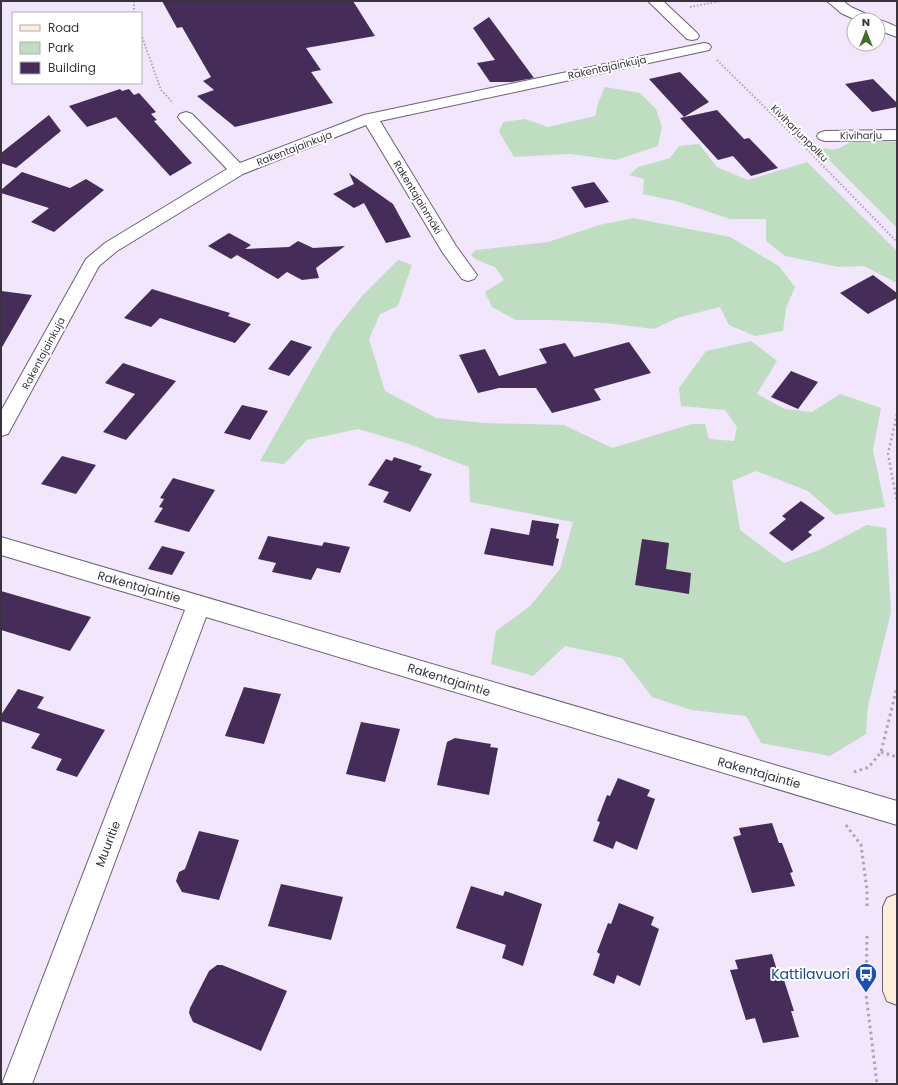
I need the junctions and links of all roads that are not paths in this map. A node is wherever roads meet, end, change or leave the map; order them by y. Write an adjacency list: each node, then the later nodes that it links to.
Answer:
1 (655, 1): 7 (street, Rakentajainkuja)
2 (834, 1): 3 (street)
3 (850, 12)
4 (886, 28): 5 (street)
5 (897, 33)
6 (186, 117): 10 (street)
7 (370, 118): 10 (street, Rakentajainkuja); 11 (street, Rakentajainmäki)
8 (897, 135): 9 (street, Kiviharju)
9 (824, 136)
10 (238, 170): 12 (street, Rakentajainkuja)
11 (468, 275)
12 (1, 429)
13 (1, 546): 14 (street, Rakentajaintie)
14 (199, 604): 15 (street, Rakentajaintie); 19 (street, Muuritie)
15 (897, 813)
16 (897, 907): 17 (street)
17 (897, 910): 18 (street)
18 (897, 991)
19 (17, 1084)

